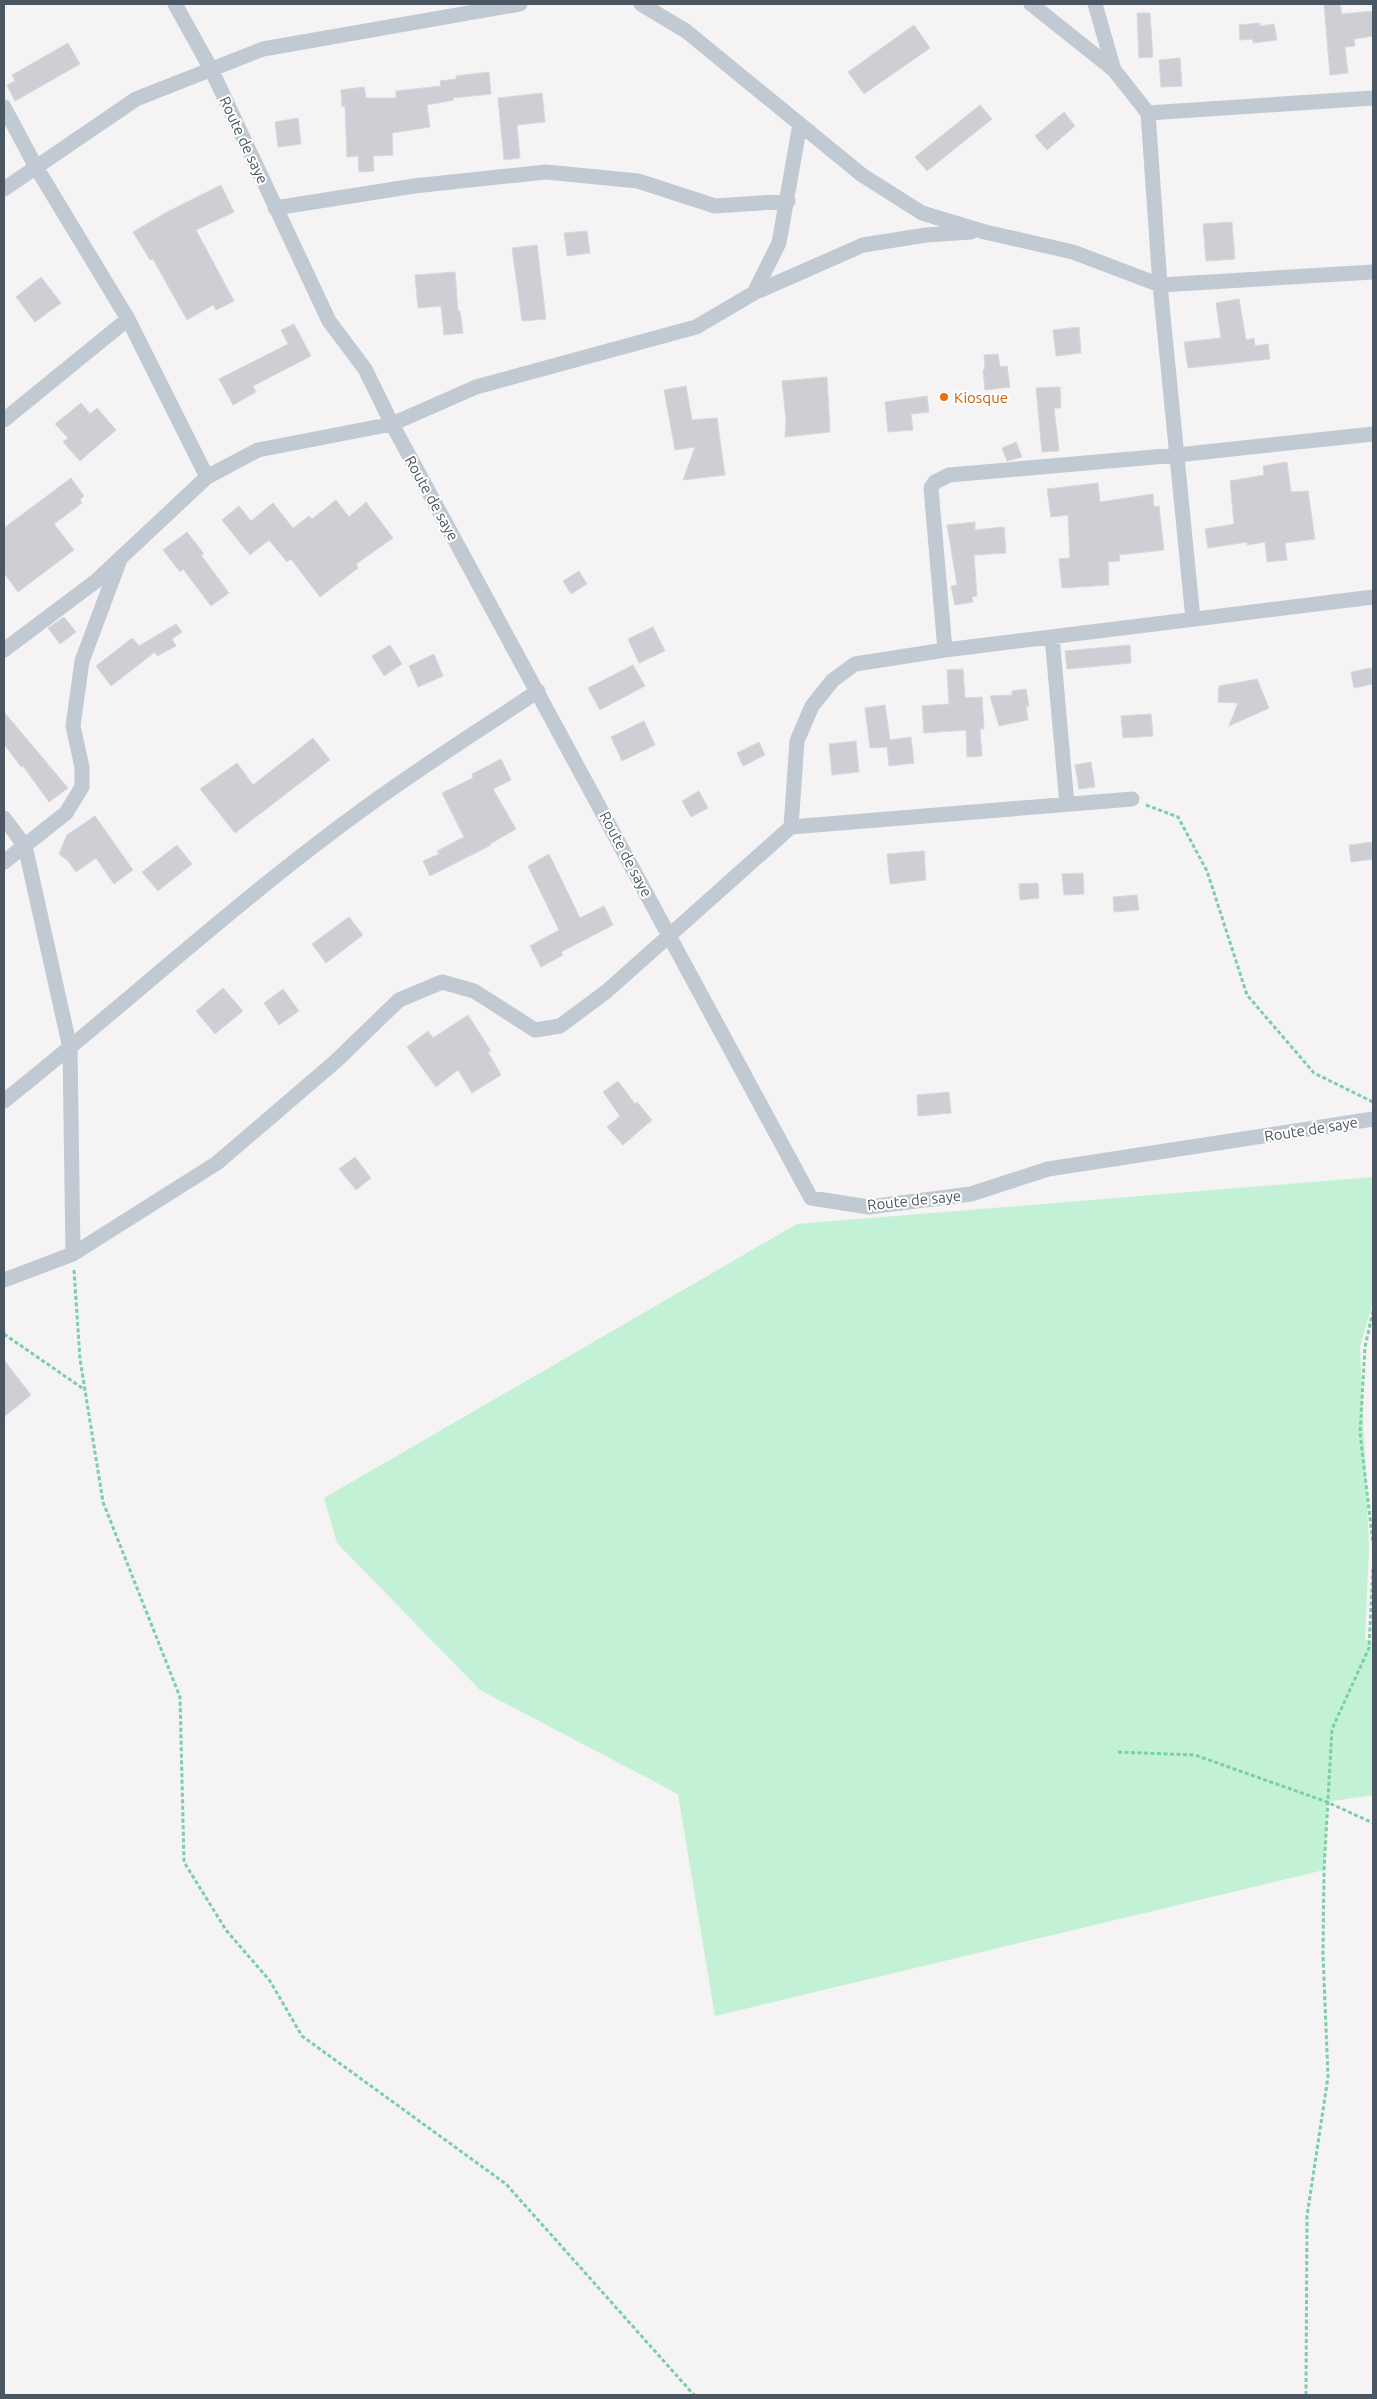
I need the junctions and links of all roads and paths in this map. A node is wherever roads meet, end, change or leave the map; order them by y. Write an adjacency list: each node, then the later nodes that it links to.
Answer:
1 (176, 4): 6 (street, Route de saye)
2 (520, 4): 6 (street)
3 (641, 4): 11 (street)
4 (1030, 4): 7 (street)
5 (1095, 4): 7 (street)
6 (211, 70): 12 (street); 15 (street, Route de saye)
7 (1114, 70): 10 (street)
8 (1373, 98): 10 (street)
9 (4, 107): 12 (street)
10 (1148, 113): 18 (street)
11 (800, 124): 14 (street); 16 (street)
12 (36, 167): 13 (street); 20 (street)
13 (4, 189)
14 (788, 201): 15 (street); 19 (street)
15 (275, 208): 22 (street, Route de saye)
16 (985, 232): 18 (street); 19 (street)
17 (1373, 272): 18 (street)
18 (1160, 285): 24 (street)
19 (754, 293): 22 (street)
20 (128, 319): 21 (street); 25 (street)
21 (4, 420)
22 (392, 424): 25 (street); 32 (street, Route de saye)
23 (1373, 434): 24 (street)
24 (1177, 455): 28 (street); 31 (street)
25 (207, 477): 26 (street)
26 (120, 558): 30 (street); 37 (street)
27 (1373, 597): 28 (street)
28 (1193, 619): 29 (street)
29 (1052, 637): 31 (street); 34 (street)
30 (4, 650)
31 (945, 650): 36 (street)
32 (538, 691): 39 (street, Route de saye); 40 (street)
33 (1132, 799): 34 (street); 42 (path)
34 (1067, 804): 36 (street)
35 (4, 818): 37 (street)
36 (791, 827): 39 (street)
37 (25, 846): 38 (street); 40 (street)
38 (4, 862)
39 (670, 936): 43 (street, Route de saye); 44 (street)
40 (70, 1048): 41 (street); 44 (street)
41 (4, 1100)
42 (1373, 1102)
43 (1373, 1119)
44 (73, 1254): 45 (street); 48 (path)
45 (4, 1280)
46 (1373, 1311): 49 (path)
47 (4, 1334): 48 (path)
48 (85, 1390): 54 (path)
49 (1373, 1543)
50 (1373, 1566): 52 (path)
51 (1118, 1752): 52 (path)
52 (1327, 1802): 53 (path); 55 (path)
53 (1373, 1823)
54 (694, 2395)
55 (1306, 2395)

